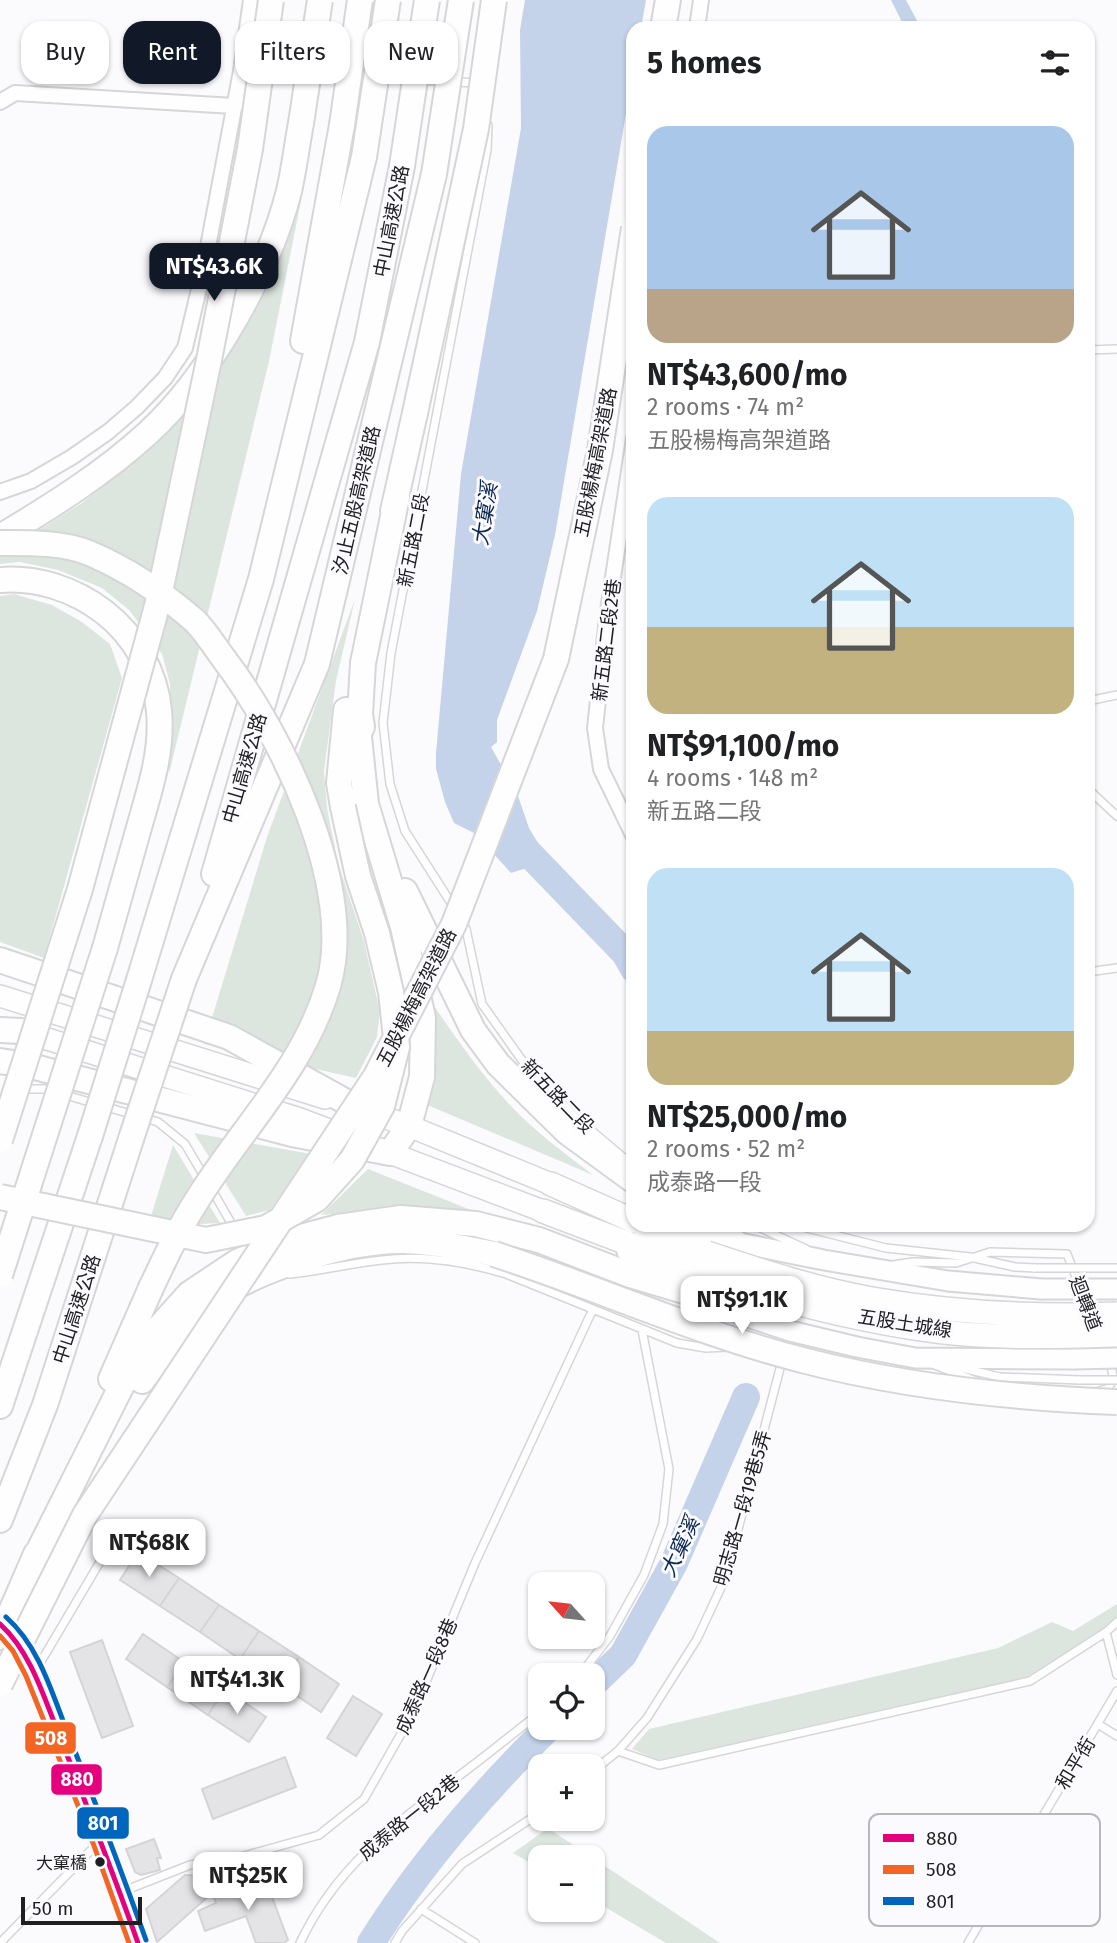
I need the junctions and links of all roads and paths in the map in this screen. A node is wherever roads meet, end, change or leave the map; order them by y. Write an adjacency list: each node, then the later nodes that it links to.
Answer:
1 (251, 0): 11 (street)
2 (271, 0): 16 (highway, bridge)
3 (320, 0): 24 (highway, bridge)
4 (360, 0): 31 (highway, bridge)
5 (388, 0): 31 (highway, 中山高速公路, bridge)
6 (428, 0): 42 (highway, 中山高速公路, bridge)
7 (461, 0): 42 (highway, 汐止五股高架道路, bridge)
8 (494, 0): 27 (highway, bridge)
9 (668, 0): 12 (highway)
10 (701, 0): 13 (street)
11 (248, 21)
12 (664, 21)
13 (698, 21)
14 (350, 77): 17 (lane)
15 (238, 84): 19 (street)
16 (258, 89): 19 (street); 49 (highway, bridge)
17 (489, 97)
18 (0, 102): 19 (street)
19 (234, 106): 26 (street)
20 (489, 110): 51 (lane, 新五路二段)
21 (626, 280): 94 (highway, 五股楊梅高架道路, bridge)
22 (1117, 349): 23 (lane)
23 (1095, 350)
24 (149, 432): 28 (highway); 29 (highway)
25 (626, 491): 38 (street, 新五路二段2巷)
26 (0, 492)
27 (397, 497): 35 (highway); 54 (highway, bridge)
28 (0, 518)
29 (0, 537)
30 (0, 543): 87 (highway, bridge)
31 (261, 579): 84 (highway, 中山高速公路, bridge)
32 (0, 580): 71 (highway, bridge)
33 (1117, 695): 34 (lane)
34 (1095, 700)
35 (360, 713): 48 (highway); 52 (highway)
36 (1095, 796): 37 (lane)
37 (1117, 816)
38 (626, 820)
39 (0, 960): 47 (highway)
40 (1117, 968): 41 (lane)
41 (1095, 971)
42 (184, 978): 85 (highway, 中山高速公路, bridge)
43 (0, 996): 47 (main road)
44 (7, 1028): 50 (main road)
45 (0, 1060): 50 (highway)
46 (11, 1089): 63 (lane)
47 (359, 1109): 48 (main road)
48 (409, 1126): 50 (highway); 53 (main road)
49 (0, 1140)
50 (390, 1153): 56 (main road)
51 (626, 1160)
52 (626, 1175)
53 (551, 1184): 55 (main road); 57 (highway)
54 (0, 1198)
55 (626, 1207)
56 (543, 1210): 67 (highway, 五股土城線); 73 (main road)
57 (626, 1217)
58 (654, 1232): 67 (highway, 五股土城線)
59 (703, 1232): 64 (main road)
60 (719, 1232): 64 (highway)
61 (771, 1232): 66 (lane)
62 (823, 1232): 65 (lane)
63 (242, 1242)
64 (734, 1242): 66 (main road)
65 (970, 1258): 68 (lane, 迴轉道); 69 (lane, bridge); 80 (lane, 迴轉道)
66 (824, 1260): 68 (main road)
67 (703, 1262): 75 (highway, 五股土城線, bridge); 78 (highway, 五股土城線, bridge)
68 (873, 1268): 72 (main road, bridge)
69 (1117, 1268)
70 (277, 1274): 74 (lane)
71 (0, 1275)
72 (1117, 1289)
73 (711, 1299): 77 (main road); 87 (highway)
74 (593, 1309): 76 (lane); 104 (lane, 成泰路一段8巷)
75 (1117, 1314)
76 (642, 1330): 79 (lane); 91 (lane)
77 (783, 1333): 80 (main road); 99 (lane, 明志路一段19巷5弄)
78 (1117, 1335)
79 (763, 1338)
80 (915, 1358): 81 (main road, bridge); 82 (lane, bridge)
81 (1117, 1358)
82 (1117, 1380)
83 (1117, 1402): 87 (highway, bridge)
84 (0, 1406)
85 (0, 1520)
86 (120, 1528): 92 (lane)
87 (30, 1567): 90 (highway)
88 (1117, 1622): 89 (lane)
89 (1106, 1632): 93 (lane); 99 (lane)
90 (7, 1636): 92 (main road)
91 (589, 1663)
92 (34, 1673): 103 (main road)
93 (1117, 1675)
94 (0, 1684)
95 (1117, 1691): 97 (lane, 和平街)
96 (528, 1722): 109 (lane, 成泰路一段2巷)
97 (1098, 1724): 98 (lane); 101 (lane, 和平街)
98 (1117, 1736)
99 (618, 1751): 100 (lane, 明志路一段19巷5弄)
100 (605, 1761)
101 (1045, 1814)
102 (528, 1821): 105 (lane)
103 (101, 1840): 104 (main road); 107 (lane)
104 (120, 1892): 108 (main road)
105 (421, 1909): 110 (lane); 111 (lane)
106 (978, 1926): 112 (lane, 和平街)
107 (0, 1943)
108 (138, 1943)
109 (300, 1943)
110 (395, 1943)
111 (475, 1943)
112 (968, 1943)

